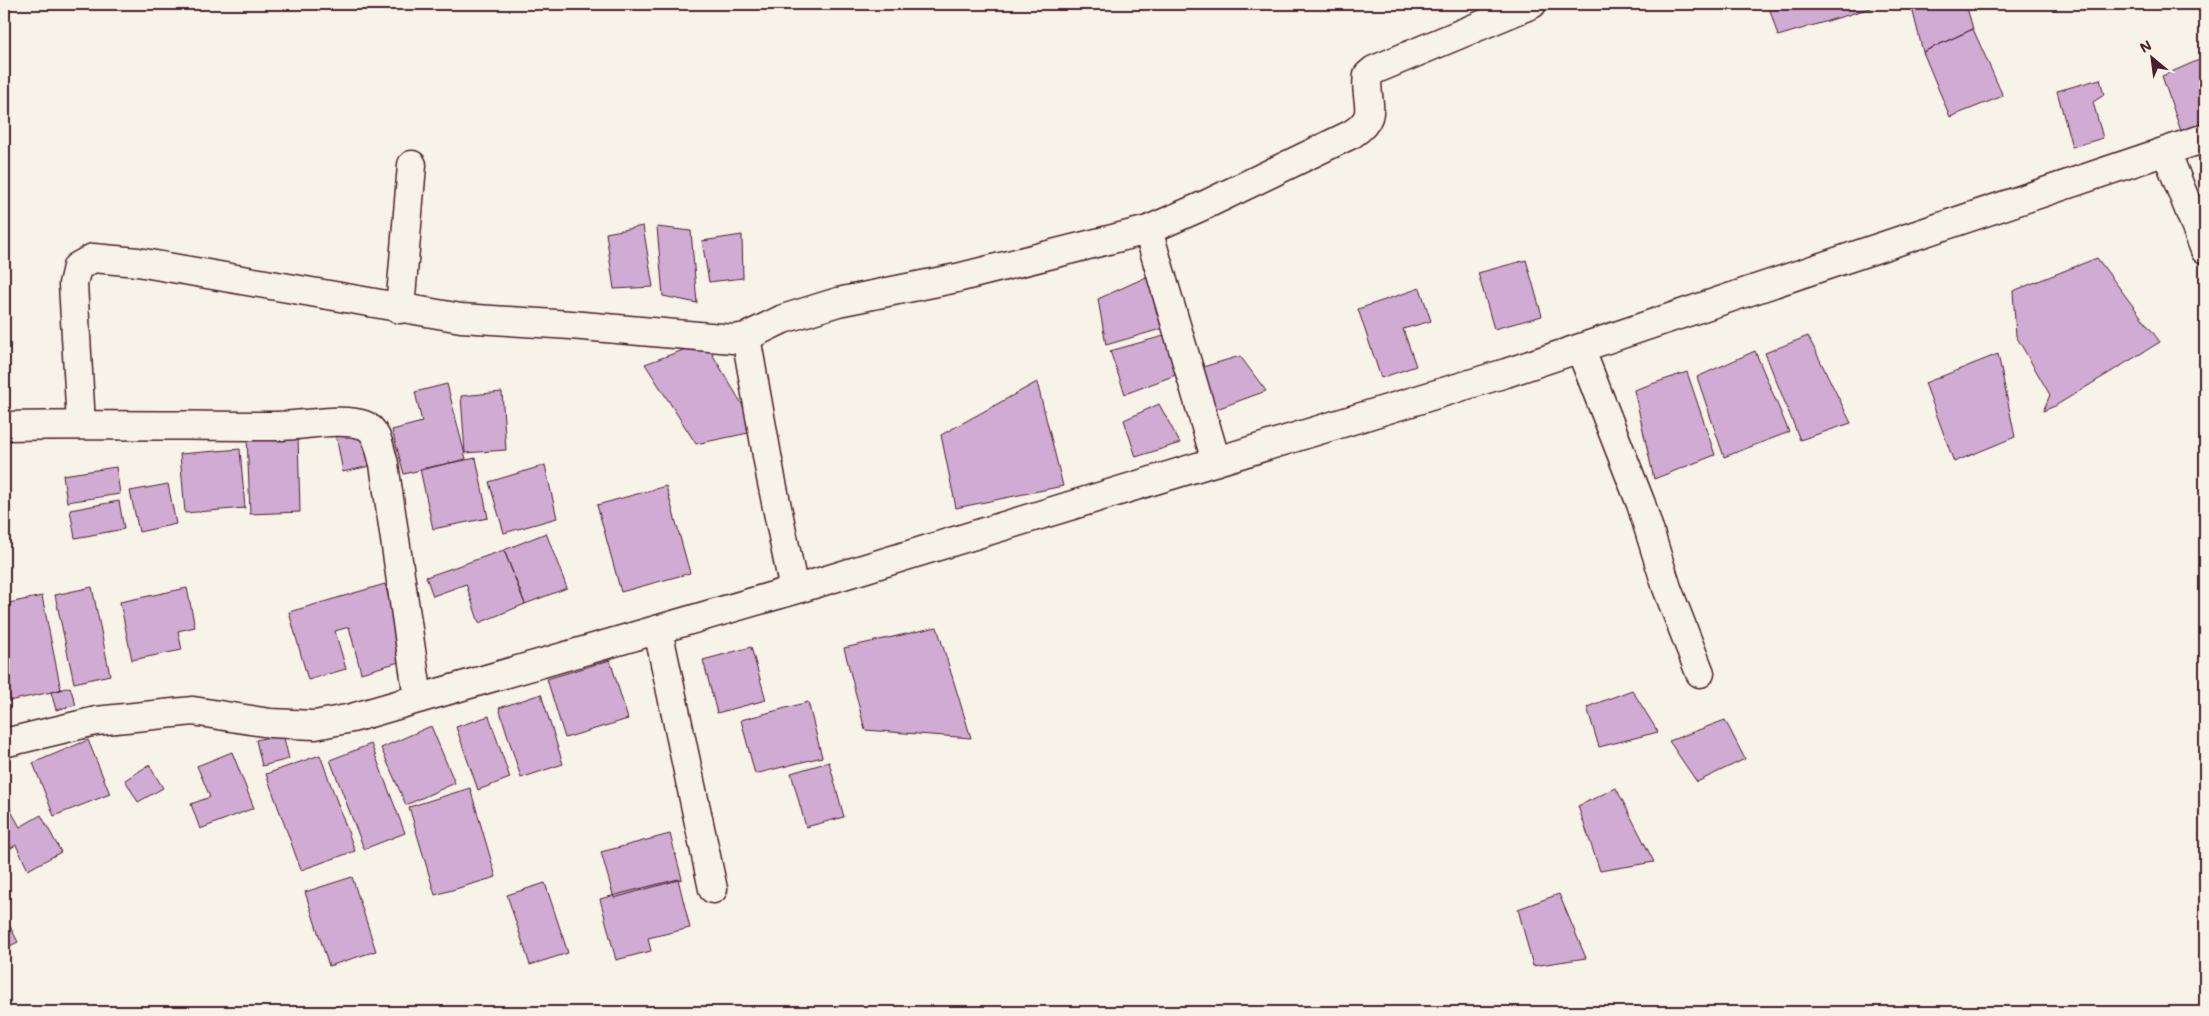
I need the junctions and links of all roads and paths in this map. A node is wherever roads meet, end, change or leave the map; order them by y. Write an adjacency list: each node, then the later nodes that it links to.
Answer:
1 (1532, 4): 5 (street)
2 (2205, 138): 3 (street)
3 (2166, 151): 6 (street); 9 (street)
4 (412, 165): 7 (street)
5 (1148, 230): 8 (street); 12 (street)
6 (2205, 250)
7 (400, 309): 8 (street); 10 (street)
8 (746, 337): 13 (street)
9 (1580, 348): 12 (street); 15 (street)
10 (81, 424): 11 (street); 16 (street)
11 (4, 426)
12 (1216, 461): 13 (street)
13 (794, 590): 14 (street)
14 (658, 630): 16 (street); 18 (street)
15 (1700, 673)
16 (418, 698): 17 (street)
17 (4, 743)
18 (714, 890)

